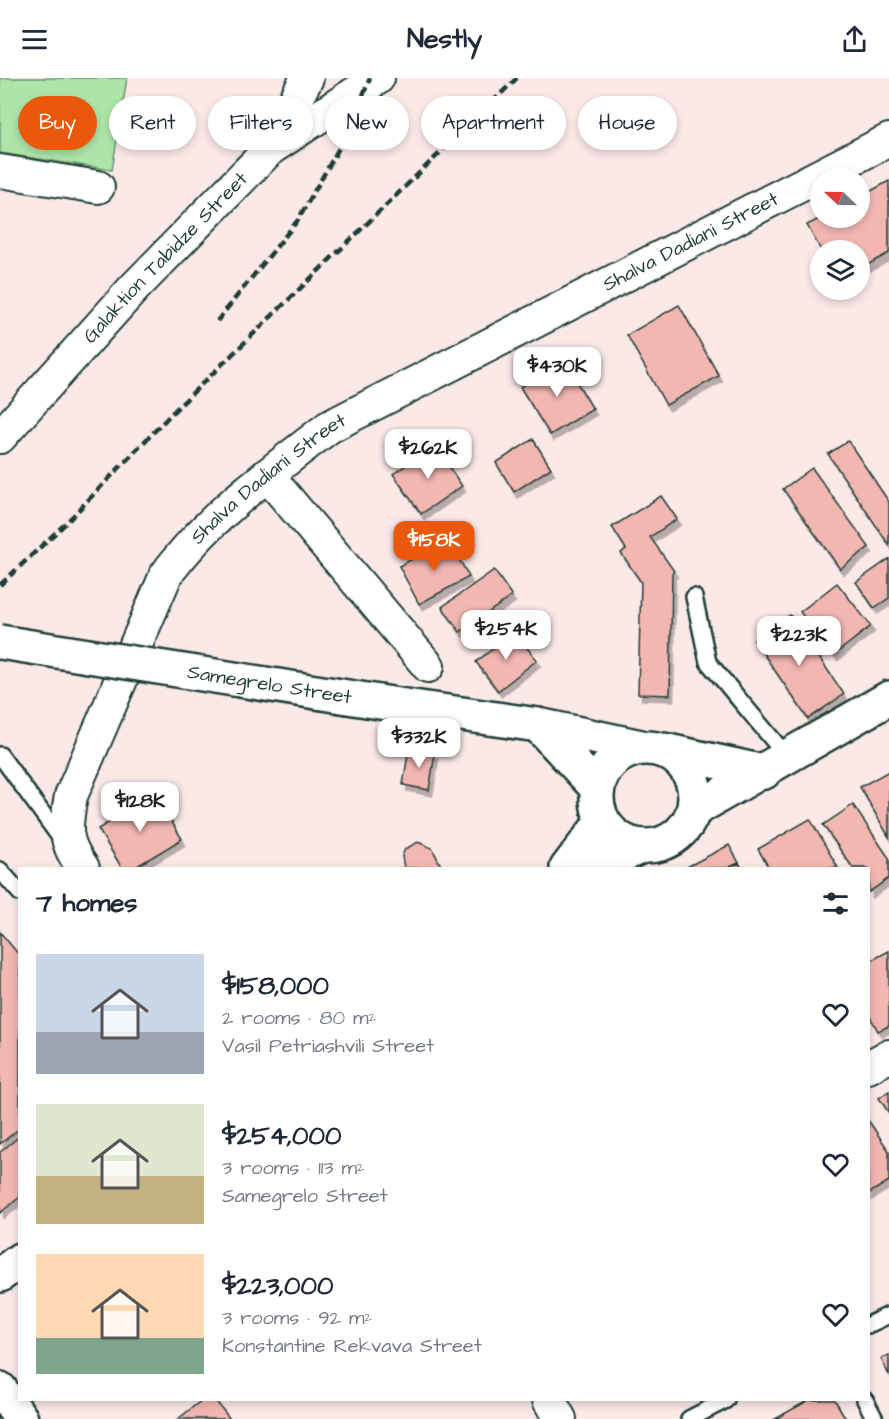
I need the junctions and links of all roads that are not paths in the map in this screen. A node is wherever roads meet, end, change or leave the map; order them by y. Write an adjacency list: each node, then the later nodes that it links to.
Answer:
1 (307, 78): 3 (street)
2 (378, 78): 4 (street, Galaktion Tabidze Street)
3 (298, 96)
4 (313, 121)
5 (889, 140): 10 (street, Shalva Dadiani Street)
6 (269, 150): 9 (street, Galaktion Tabidze Street)
7 (0, 171): 8 (street)
8 (98, 187)
9 (0, 437)
10 (267, 475): 13 (street); 23 (street, Shalva Dadiani Street)
11 (694, 597): 18 (lane)
12 (0, 642): 15 (main road, Samegrelo Street, bridge)
13 (428, 666)
14 (889, 698): 18 (main road)
15 (538, 725): 16 (main road, Samegrelo Street); 19 (main road)
16 (650, 748): 18 (main road, Samegrelo Street); 19 (main road); 20 (main road)
17 (0, 755): 23 (lane)
18 (776, 765): 20 (main road)
19 (597, 788): 21 (main road)
20 (694, 810): 22 (main road)
21 (602, 822): 22 (main road); 24 (main road)
22 (640, 847): 25 (main road)
23 (76, 859)
24 (568, 867)
25 (596, 867)
26 (0, 870): 27 (lane)
27 (18, 891)
28 (889, 1056): 29 (street)
29 (870, 1066)
30 (18, 1262): 31 (main road)
31 (0, 1275)
32 (889, 1315): 33 (lane)
33 (870, 1324)
34 (0, 1389): 38 (main road)
35 (550, 1401): 39 (street)
36 (724, 1401): 40 (lane)
37 (866, 1401): 41 (lane)
38 (21, 1419)
39 (560, 1419)
40 (689, 1419)
41 (875, 1419)

